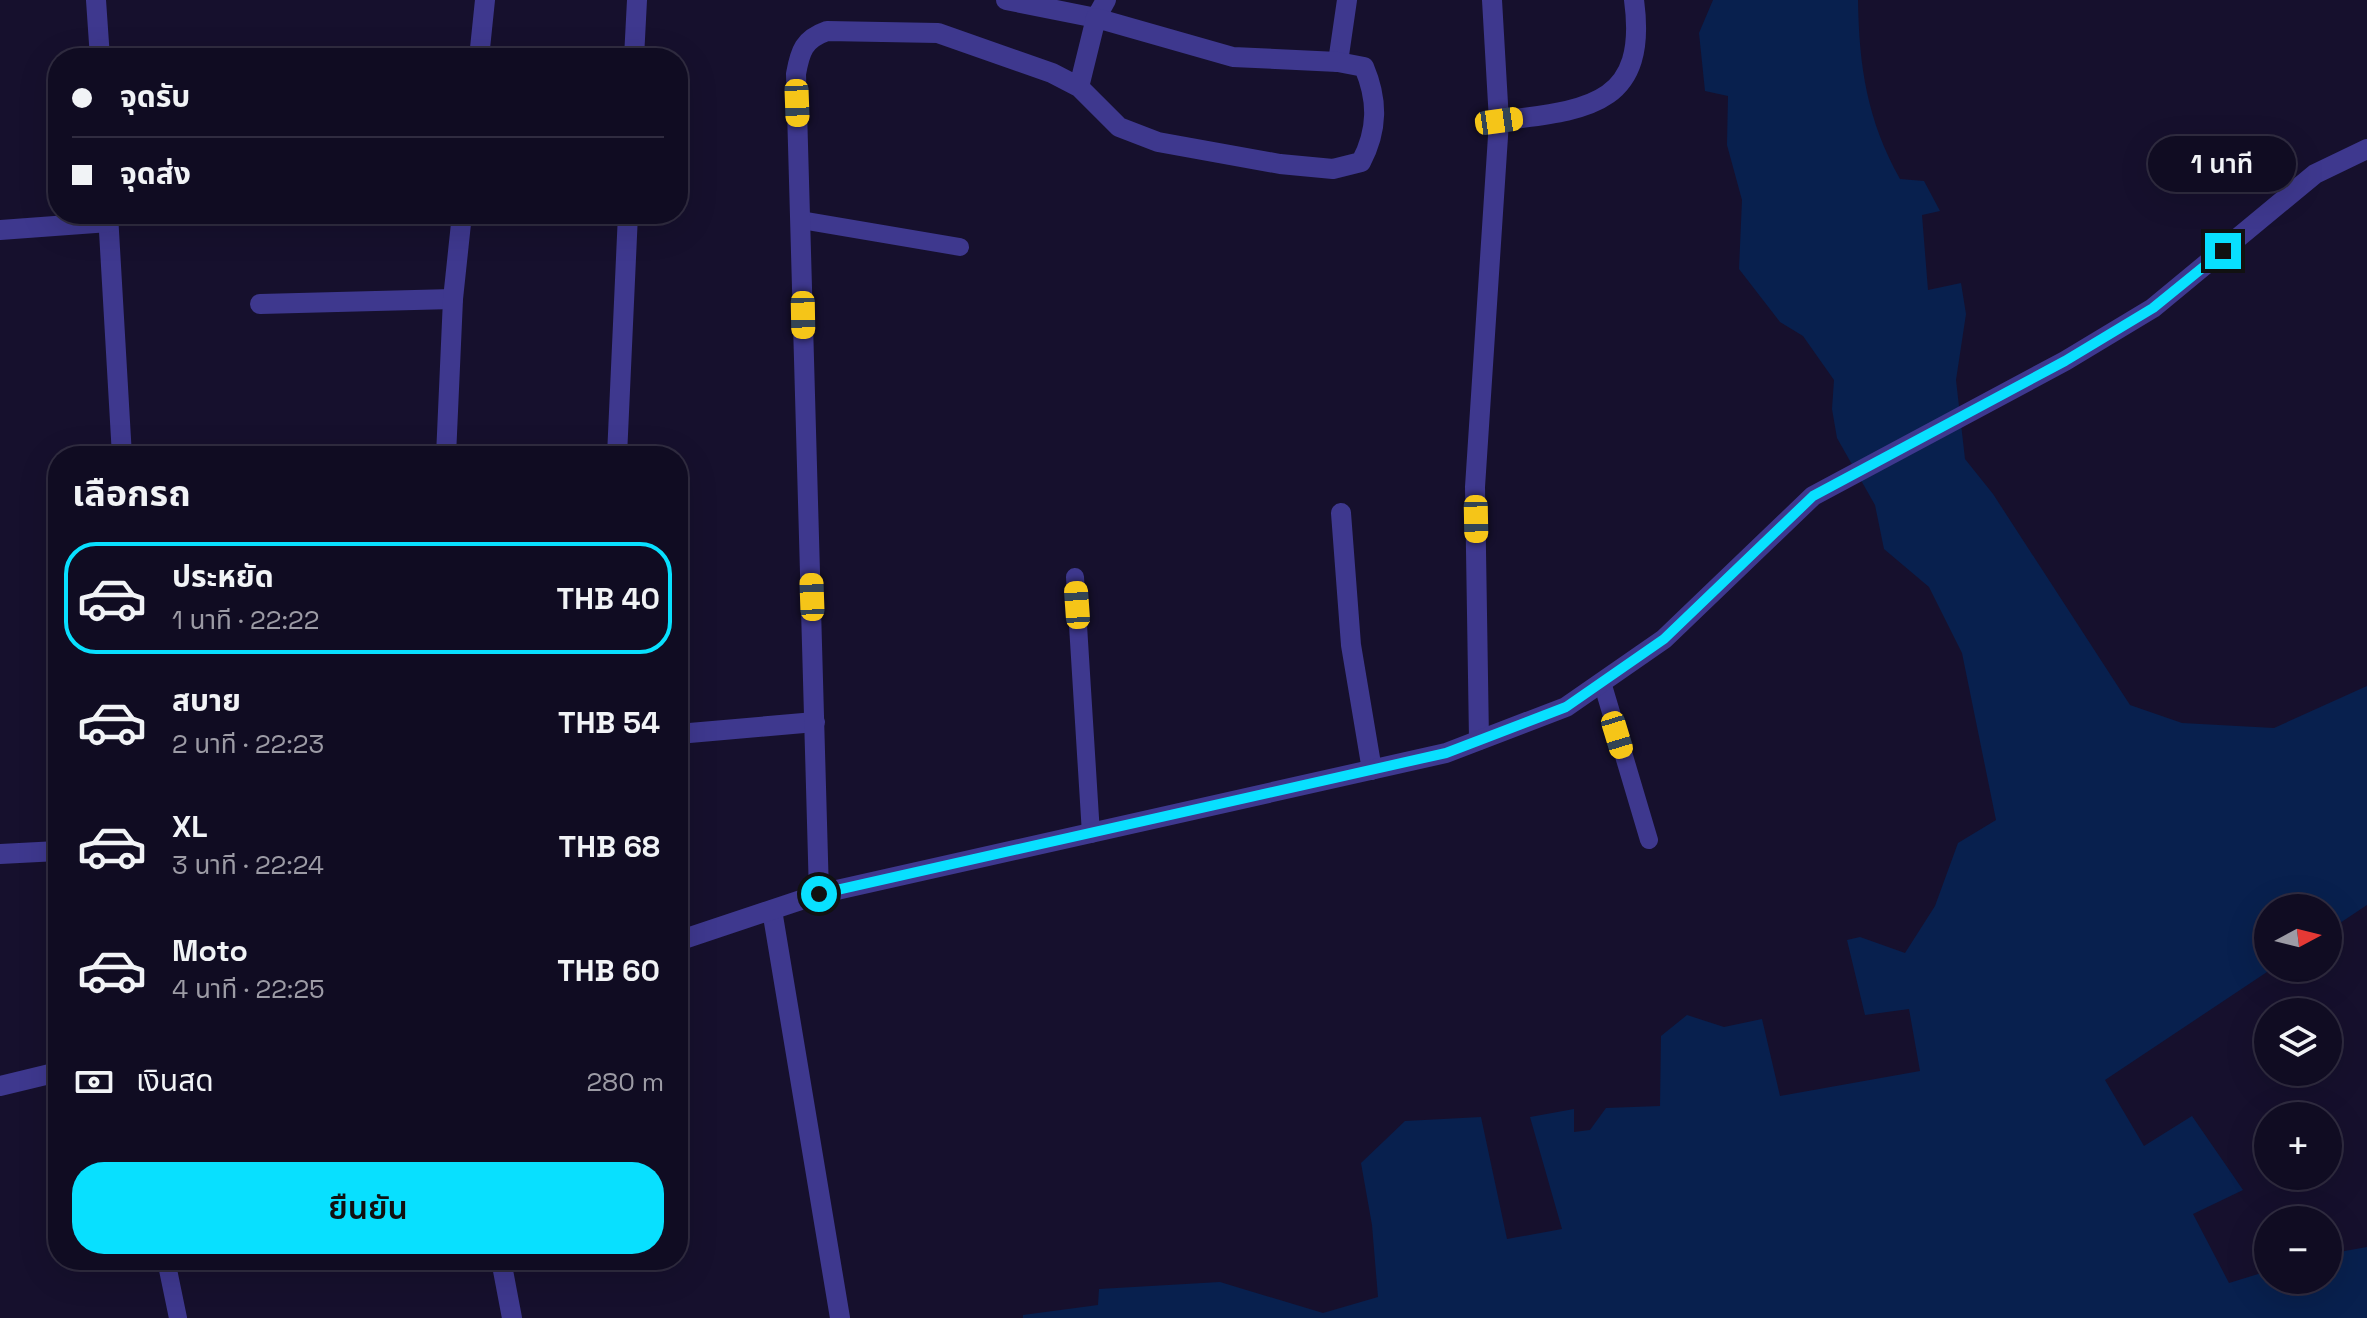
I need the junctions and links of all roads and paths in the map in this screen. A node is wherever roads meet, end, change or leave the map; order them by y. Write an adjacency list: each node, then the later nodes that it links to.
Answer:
1 (96, 0): 9 (street)
2 (485, 0): 10 (street)
3 (637, 0): 11 (street)
4 (1006, 0): 8 (street)
5 (1347, 0): 12 (street)
6 (1492, 0): 14 (street)
7 (1634, 0): 14 (street)
8 (1101, 9): 12 (street); 13 (street)
9 (99, 48)
10 (480, 48)
11 (635, 48)
12 (1338, 62): 13 (street)
13 (1079, 87): 16 (street)
14 (1499, 121): 33 (street)
15 (2367, 149): 30 (street)
16 (801, 220): 22 (lane); 31 (street)
17 (54, 224): 21 (street)
18 (109, 224): 25 (street)
19 (461, 224): 23 (street)
20 (628, 224): 27 (street)
21 (0, 230)
22 (960, 247)
23 (453, 299): 24 (street); 26 (street)
24 (260, 304)
25 (121, 446)
26 (446, 446)
27 (617, 446)
28 (1341, 513): 34 (street)
29 (1075, 577): 35 (lane)
30 (1602, 682): 33 (street); 36 (lane)
31 (815, 722): 32 (street); 39 (street)
32 (688, 733)
33 (1479, 740): 34 (street)
34 (1372, 770): 35 (street)
35 (1091, 834): 39 (street)
36 (1649, 840)
37 (48, 852): 38 (street)
38 (0, 854)
39 (819, 894): 40 (street)
40 (772, 910): 41 (street); 48 (street)
41 (688, 938)
42 (48, 1074): 43 (street)
43 (0, 1086)
44 (168, 1270): 46 (lane)
45 (503, 1270): 47 (street)
46 (178, 1318)
47 (512, 1318)
48 (840, 1318)

